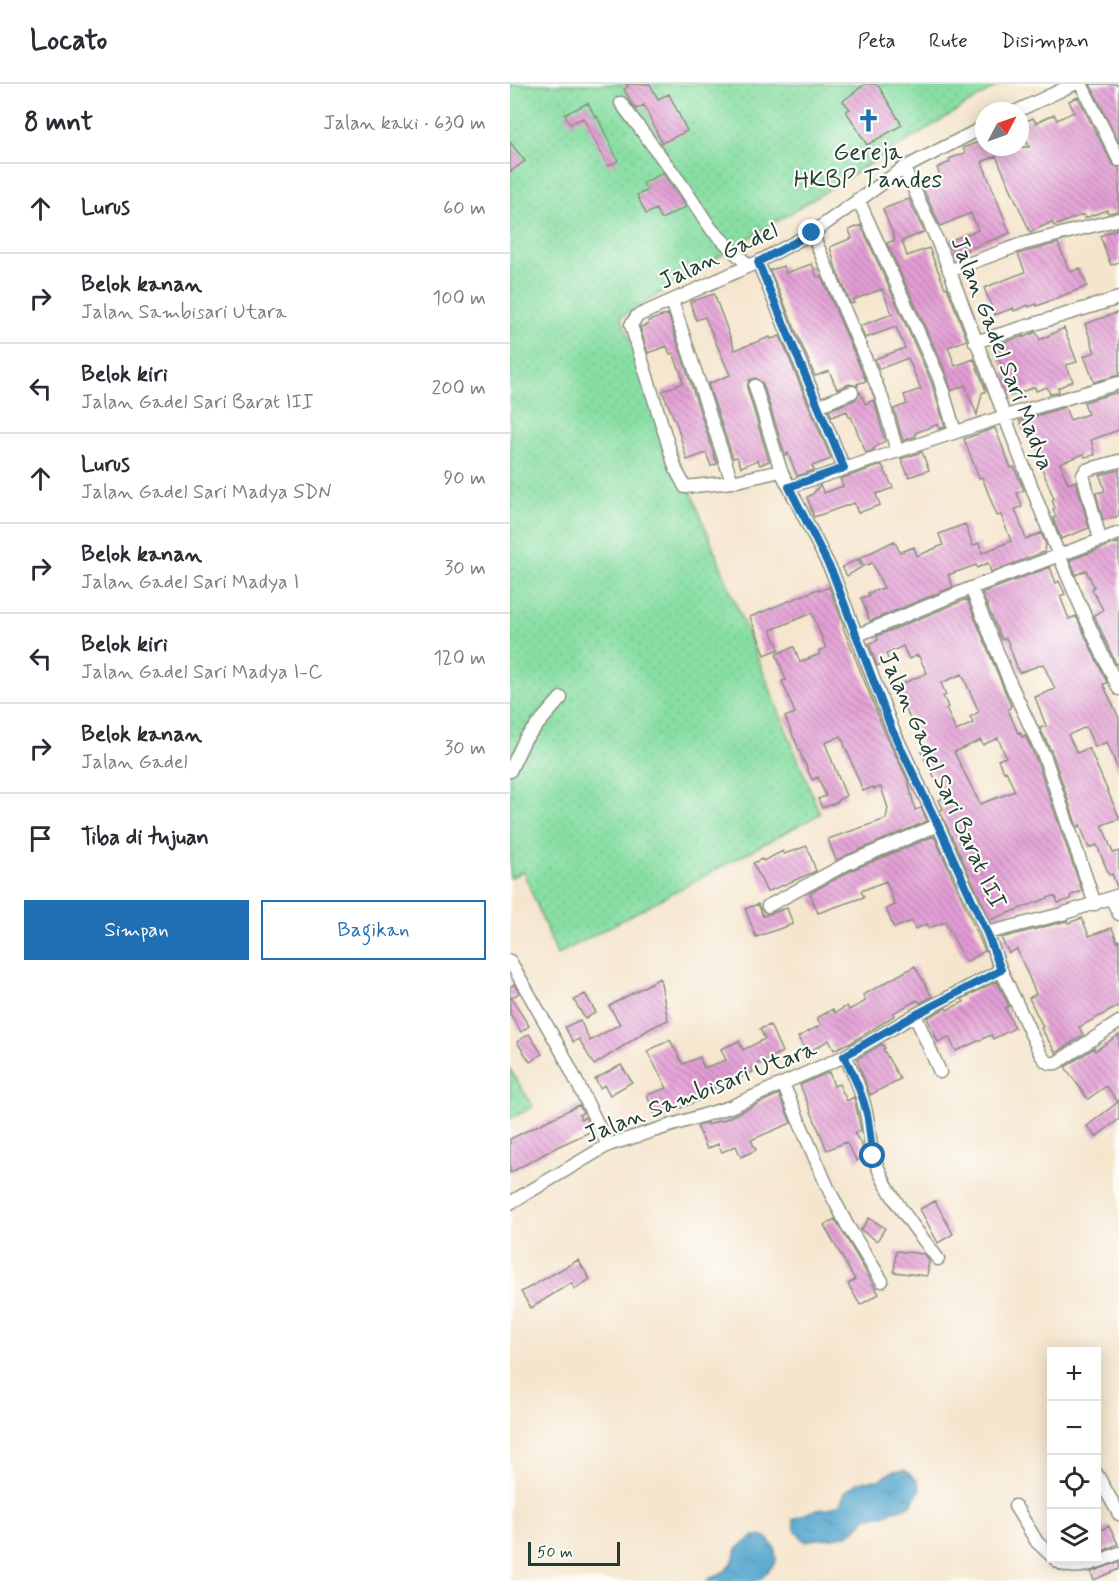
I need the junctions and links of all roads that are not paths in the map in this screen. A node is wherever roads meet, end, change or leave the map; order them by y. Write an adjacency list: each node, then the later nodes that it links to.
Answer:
1 (1074, 84): 4 (street)
2 (1081, 84): 6 (street)
3 (621, 104): 11 (street)
4 (1029, 105)
5 (975, 132): 7 (street, Jalan Gadel)
6 (1119, 160)
7 (904, 168): 8 (street, Jalan Gadel); 12 (street, Jalan Gadel Sari Madya)
8 (858, 200): 10 (street, Jalan Gadel); 21 (street)
9 (1119, 219): 12 (street)
10 (812, 233): 11 (street, Jalan Gadel); 22 (street)
11 (753, 264): 14 (street, Jalan Gadel); 19 (street)
12 (950, 271): 15 (street, Jalan Gadel Sari Madya)
13 (1119, 298): 15 (street)
14 (672, 301): 26 (street); 26 (street, Jalan Gadel)
15 (975, 342): 20 (street, Jalan Gadel Sari Madya)
16 (1119, 383): 20 (street)
17 (755, 386): 25 (street, Jalan Gadel Sari Barat III)
18 (852, 392): 19 (street)
19 (818, 406): 24 (street)
20 (1005, 416): 21 (street); 30 (street, Jalan Gadel Sari Madya)
21 (955, 432): 22 (street)
22 (897, 451): 24 (street)
23 (1119, 461): 29 (street)
24 (844, 468): 27 (street)
25 (781, 471): 26 (street); 27 (street, Jalan Gadel Sari Barat III)
26 (732, 482)
27 (789, 487): 32 (street, Jalan Gadel Sari Barat III)
28 (1119, 533): 29 (street)
29 (1100, 539): 30 (street)
30 (1058, 555): 31 (street); 33 (street, Jalan Gadel Sari Madya)
31 (971, 588): 32 (street); 38 (street)
32 (858, 635): 36 (street, Jalan Gadel Sari Barat III)
33 (1119, 689)
34 (561, 698): 35 (street)
35 (510, 771)
36 (938, 825): 39 (street); 41 (street, Jalan Gadel Sari Barat III)
37 (1115, 897): 38 (street); 40 (street)
38 (1095, 904): 41 (street)
39 (768, 906)
40 (1119, 914)
41 (987, 933): 43 (street, Jalan Gadel Sari Barat III)
42 (510, 961): 49 (street)
43 (1001, 970): 44 (street, Jalan Sambisari Utara); 45 (street, Jalan Gadel Sari Barat III)
44 (915, 1015): 46 (street, Jalan Sambisari Utara); 47 (street)
45 (1119, 1022)
46 (844, 1056): 48 (street, Jalan Sambisari Utara); 51 (street)
47 (940, 1072)
48 (783, 1084): 49 (street, Jalan Sambisari Utara); 52 (street)
49 (608, 1145): 50 (street, Jalan Sambisari Utara)
50 (510, 1203)
51 (938, 1259)
52 (882, 1281)
53 (1101, 1482): 55 (street)
54 (1015, 1506): 56 (street)
55 (1119, 1514)
56 (1047, 1551)
57 (1119, 1553): 58 (street)
58 (1101, 1560)
59 (1058, 1563): 60 (street)
60 (1095, 1563)

